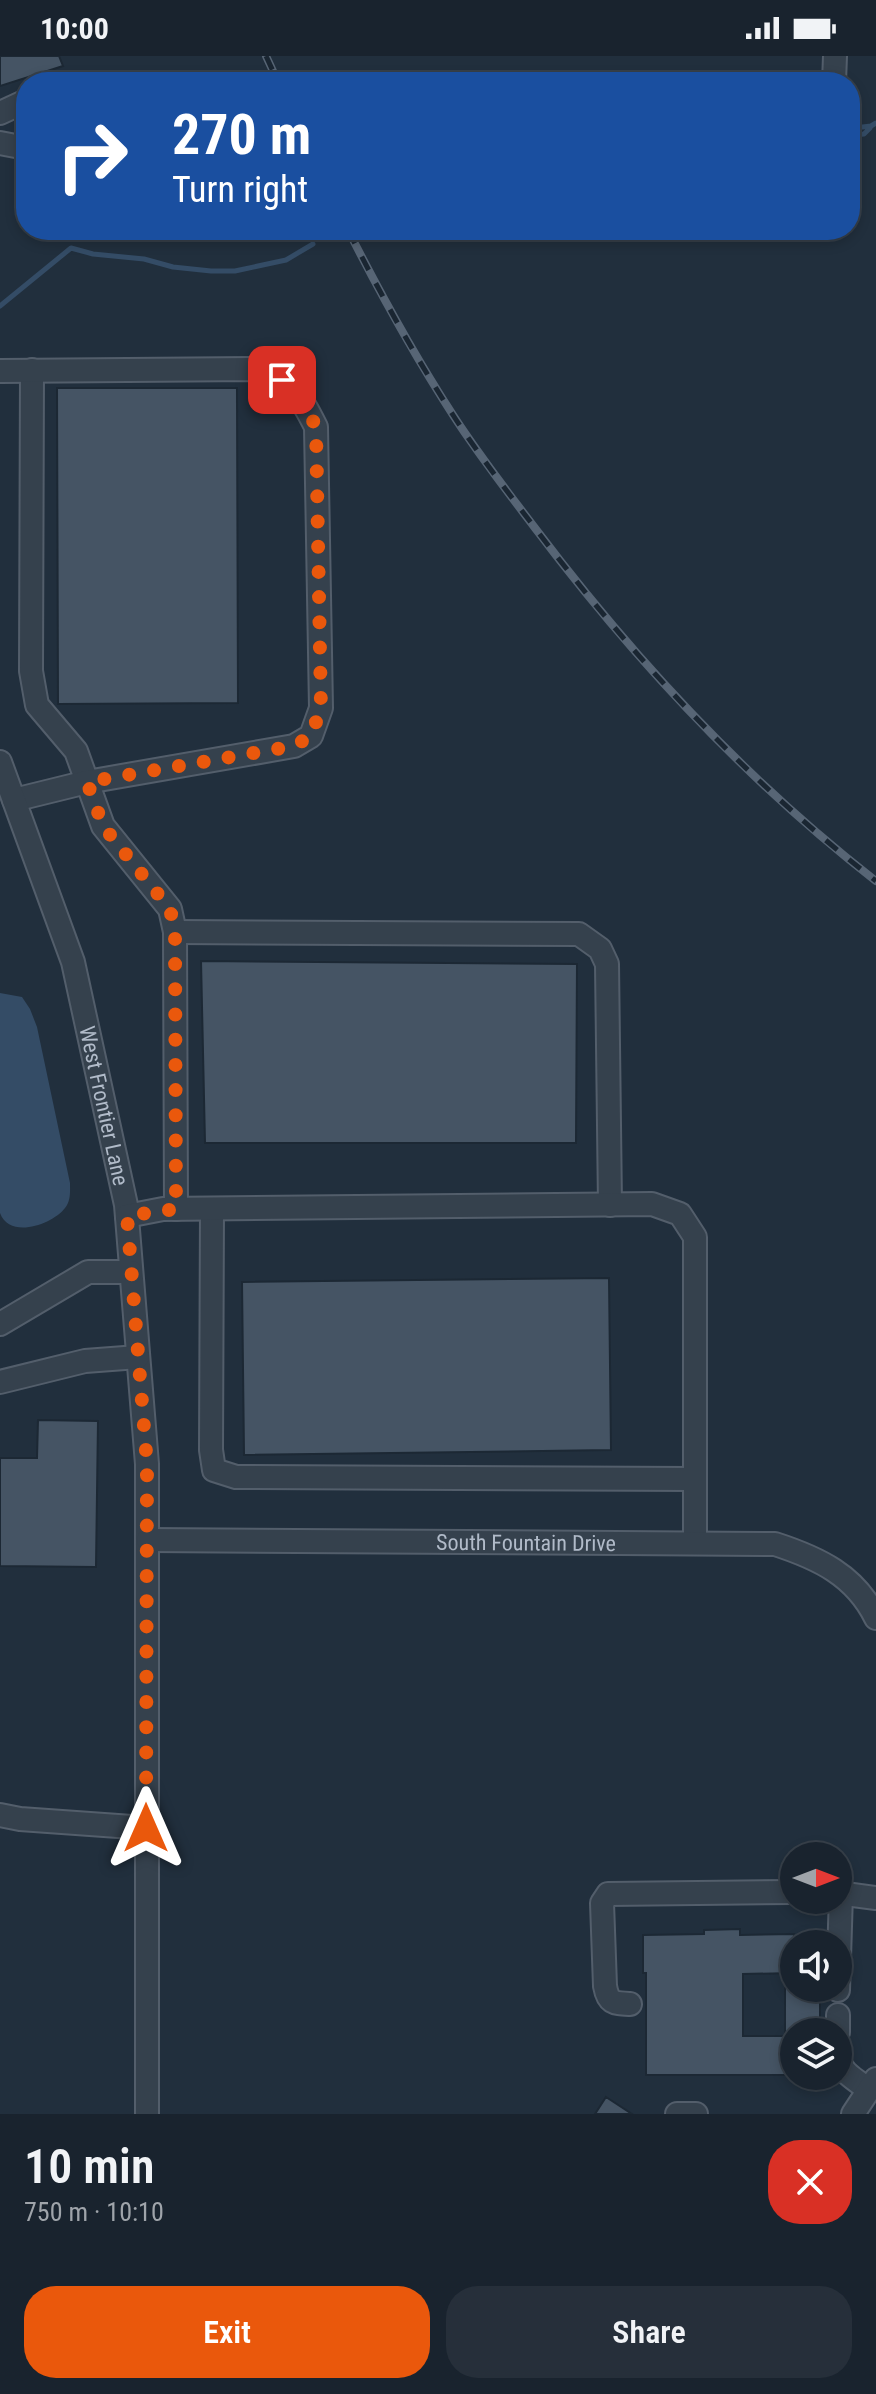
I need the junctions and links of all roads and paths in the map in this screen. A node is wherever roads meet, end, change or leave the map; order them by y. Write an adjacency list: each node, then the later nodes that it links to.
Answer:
1 (32, 370): 2 (street); 4 (street); 4 (street)
2 (0, 371)
3 (0, 762): 5 (street, West Frontier Lane)
4 (87, 782): 5 (street); 6 (street)
5 (14, 800): 10 (street, West Frontier Lane)
6 (175, 932): 7 (street); 8 (street)
7 (610, 1205): 9 (street); 15 (street)
8 (176, 1209): 9 (street); 10 (street)
9 (212, 1209): 15 (street)
10 (127, 1216): 11 (street, West Frontier Lane)
11 (131, 1272): 12 (street); 13 (street, West Frontier Lane)
12 (0, 1324)
13 (138, 1357): 14 (street); 16 (street, West Frontier Lane)
14 (0, 1382)
15 (695, 1479): 17 (street)
16 (148, 1540): 17 (street, South Fountain Drive); 20 (street, West Frontier Lane)
17 (695, 1543): 18 (street, South Fountain Drive)
18 (876, 1618)
19 (0, 1815): 20 (street)
20 (146, 1828): 27 (street, West Frontier Lane)
21 (780, 1892): 24 (street)
22 (852, 1895): 23 (street)
23 (876, 1898)
24 (630, 2004)
25 (852, 2075): 26 (street)
26 (873, 2084): 30 (street)
27 (147, 2114)
28 (677, 2114): 29 (street)
29 (696, 2114)
30 (853, 2114)

